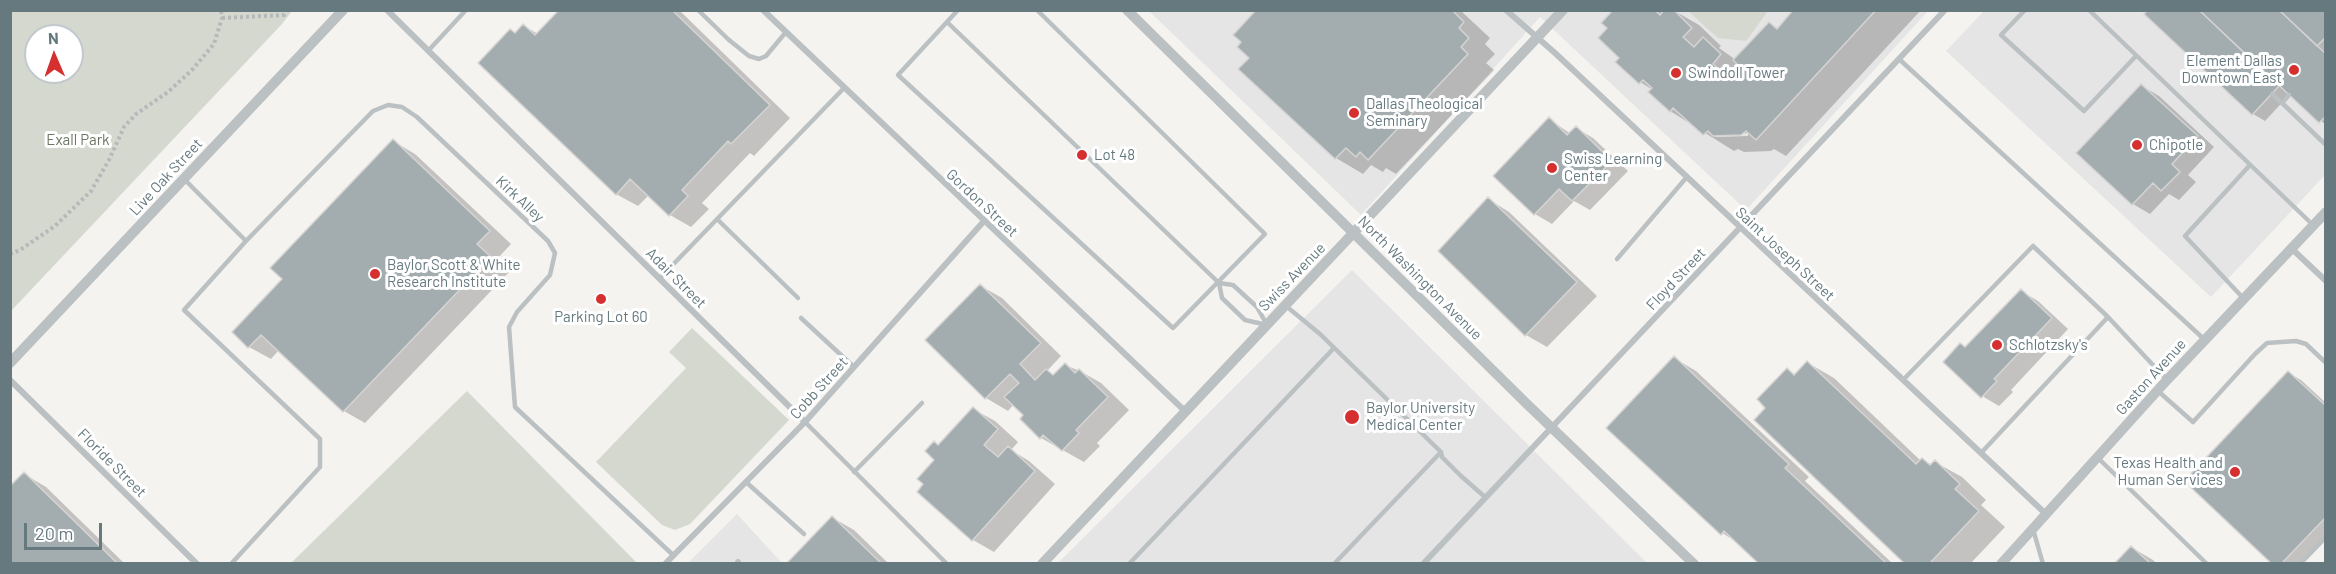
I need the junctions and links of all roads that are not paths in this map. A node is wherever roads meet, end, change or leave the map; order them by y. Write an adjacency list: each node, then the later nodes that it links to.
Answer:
1 (387, 10): 17 (street, Adair Street)
2 (466, 10): 17 (lane)
3 (698, 10): 15 (lane)
4 (763, 10): 15 (street, Gordon Street)
5 (957, 10): 14 (lane)
6 (1037, 10): 39 (lane)
7 (1128, 10): 33 (street, North Washington Avenue)
8 (1506, 10): 16 (street, Saint Joseph Street)
9 (1563, 10): 16 (street, Swiss Avenue)
10 (1945, 10): 19 (street, Floyd Street)
11 (2025, 10): 18 (lane)
12 (2089, 10): 18 (lane)
13 (339, 12): 27 (street, Live Oak Street)
14 (947, 21): 39 (lane); 39 (lane)
15 (786, 32): 20 (street, Gordon Street)
16 (1538, 37): 26 (street, Saint Joseph Street); 33 (street, Swiss Avenue)
17 (428, 51): 37 (street, Adair Street)
18 (2136, 56): 25 (lane)
19 (1899, 58): 32 (street, Floyd Street); 46 (lane)
20 (844, 88): 29 (lane); 30 (street, Gordon Street)
21 (2272, 94): 23 (lane)
22 (2289, 95): 23 (lane)
23 (2282, 103): 24 (lane)
24 (2325, 145)
25 (2250, 165): 31 (lane); 41 (lane)
26 (1686, 177): 32 (street, Saint Joseph Street); 36 (lane)
27 (185, 180): 34 (lane); 48 (street, Live Oak Street)
28 (2325, 212): 31 (street, Gaston Avenue)
29 (717, 219): 37 (lane); 40 (lane)
30 (984, 221): 50 (street, Cobb Street); 56 (street, Gordon Street)
31 (2313, 225): 35 (street, Gaston Avenue)
32 (1740, 228): 52 (street, Saint Joseph Street); 58 (street, Floyd Street)
33 (1354, 233): 42 (street, Swiss Avenue); 58 (street, North Washington Avenue)
34 (246, 241): 69 (lane, Kirk Alley); 71 (lane)
35 (2292, 248): 38 (street); 41 (street, Gaston Avenue)
36 (1617, 259)
37 (660, 278): 57 (street, Adair Street)
38 (2325, 281)
39 (1219, 283): 45 (lane); 45 (lane)
40 (798, 298)
41 (2244, 299): 46 (street, Gaston Avenue)
42 (1286, 306): 45 (street, Swiss Avenue); 47 (lane)
43 (2108, 317): 52 (lane); 53 (lane); 60 (lane)
44 (801, 318): 50 (lane)
45 (1267, 325): 56 (street, Swiss Avenue)
46 (2205, 340): 53 (street, Gaston Avenue)
47 (1334, 348): 59 (lane); 77 (lane)
48 (10, 363)
49 (2325, 363): 54 (lane)
50 (854, 367): 57 (street, Cobb Street)
51 (10, 380): 70 (street, Floride Street)
52 (1903, 380): 60 (street, Saint Joseph Street)
53 (2168, 380): 54 (street, Gaston Avenue)
54 (2158, 391): 61 (street, Gaston Avenue)
55 (921, 402): 62 (lane)
56 (1186, 411): 76 (street, Swiss Avenue)
57 (805, 422): 62 (lane, Adair Street); 63 (street, Cobb Street)
58 (1551, 428): 64 (street, Floyd Street); 80 (street, North Washington Avenue)
59 (1441, 452): 64 (lane); 78 (lane)
60 (1981, 453): 65 (street, Saint Joseph Street)
61 (2098, 458): 65 (street, Gaston Avenue); 83 (lane)
62 (854, 472): 75 (lane, Adair Street)
63 (746, 482): 67 (lane); 69 (street, Cobb Street)
64 (1485, 497): 79 (street, Floyd Street)
65 (2047, 515): 66 (street, Gaston Avenue)
66 (2033, 529): 81 (street, Gaston Avenue); 82 (lane)
67 (804, 534)
68 (2325, 537): 84 (lane)
69 (673, 555): 72 (street, Cobb Street)
70 (197, 564)
71 (231, 564)
72 (665, 564)
73 (736, 564): 74 (lane)
74 (740, 564)
75 (947, 564)
76 (1042, 564)
77 (1129, 564)
78 (1334, 564)
79 (1424, 564)
80 (1694, 564)
81 (2001, 564)
82 (2043, 564)
83 (2207, 564)
84 (2300, 564)

